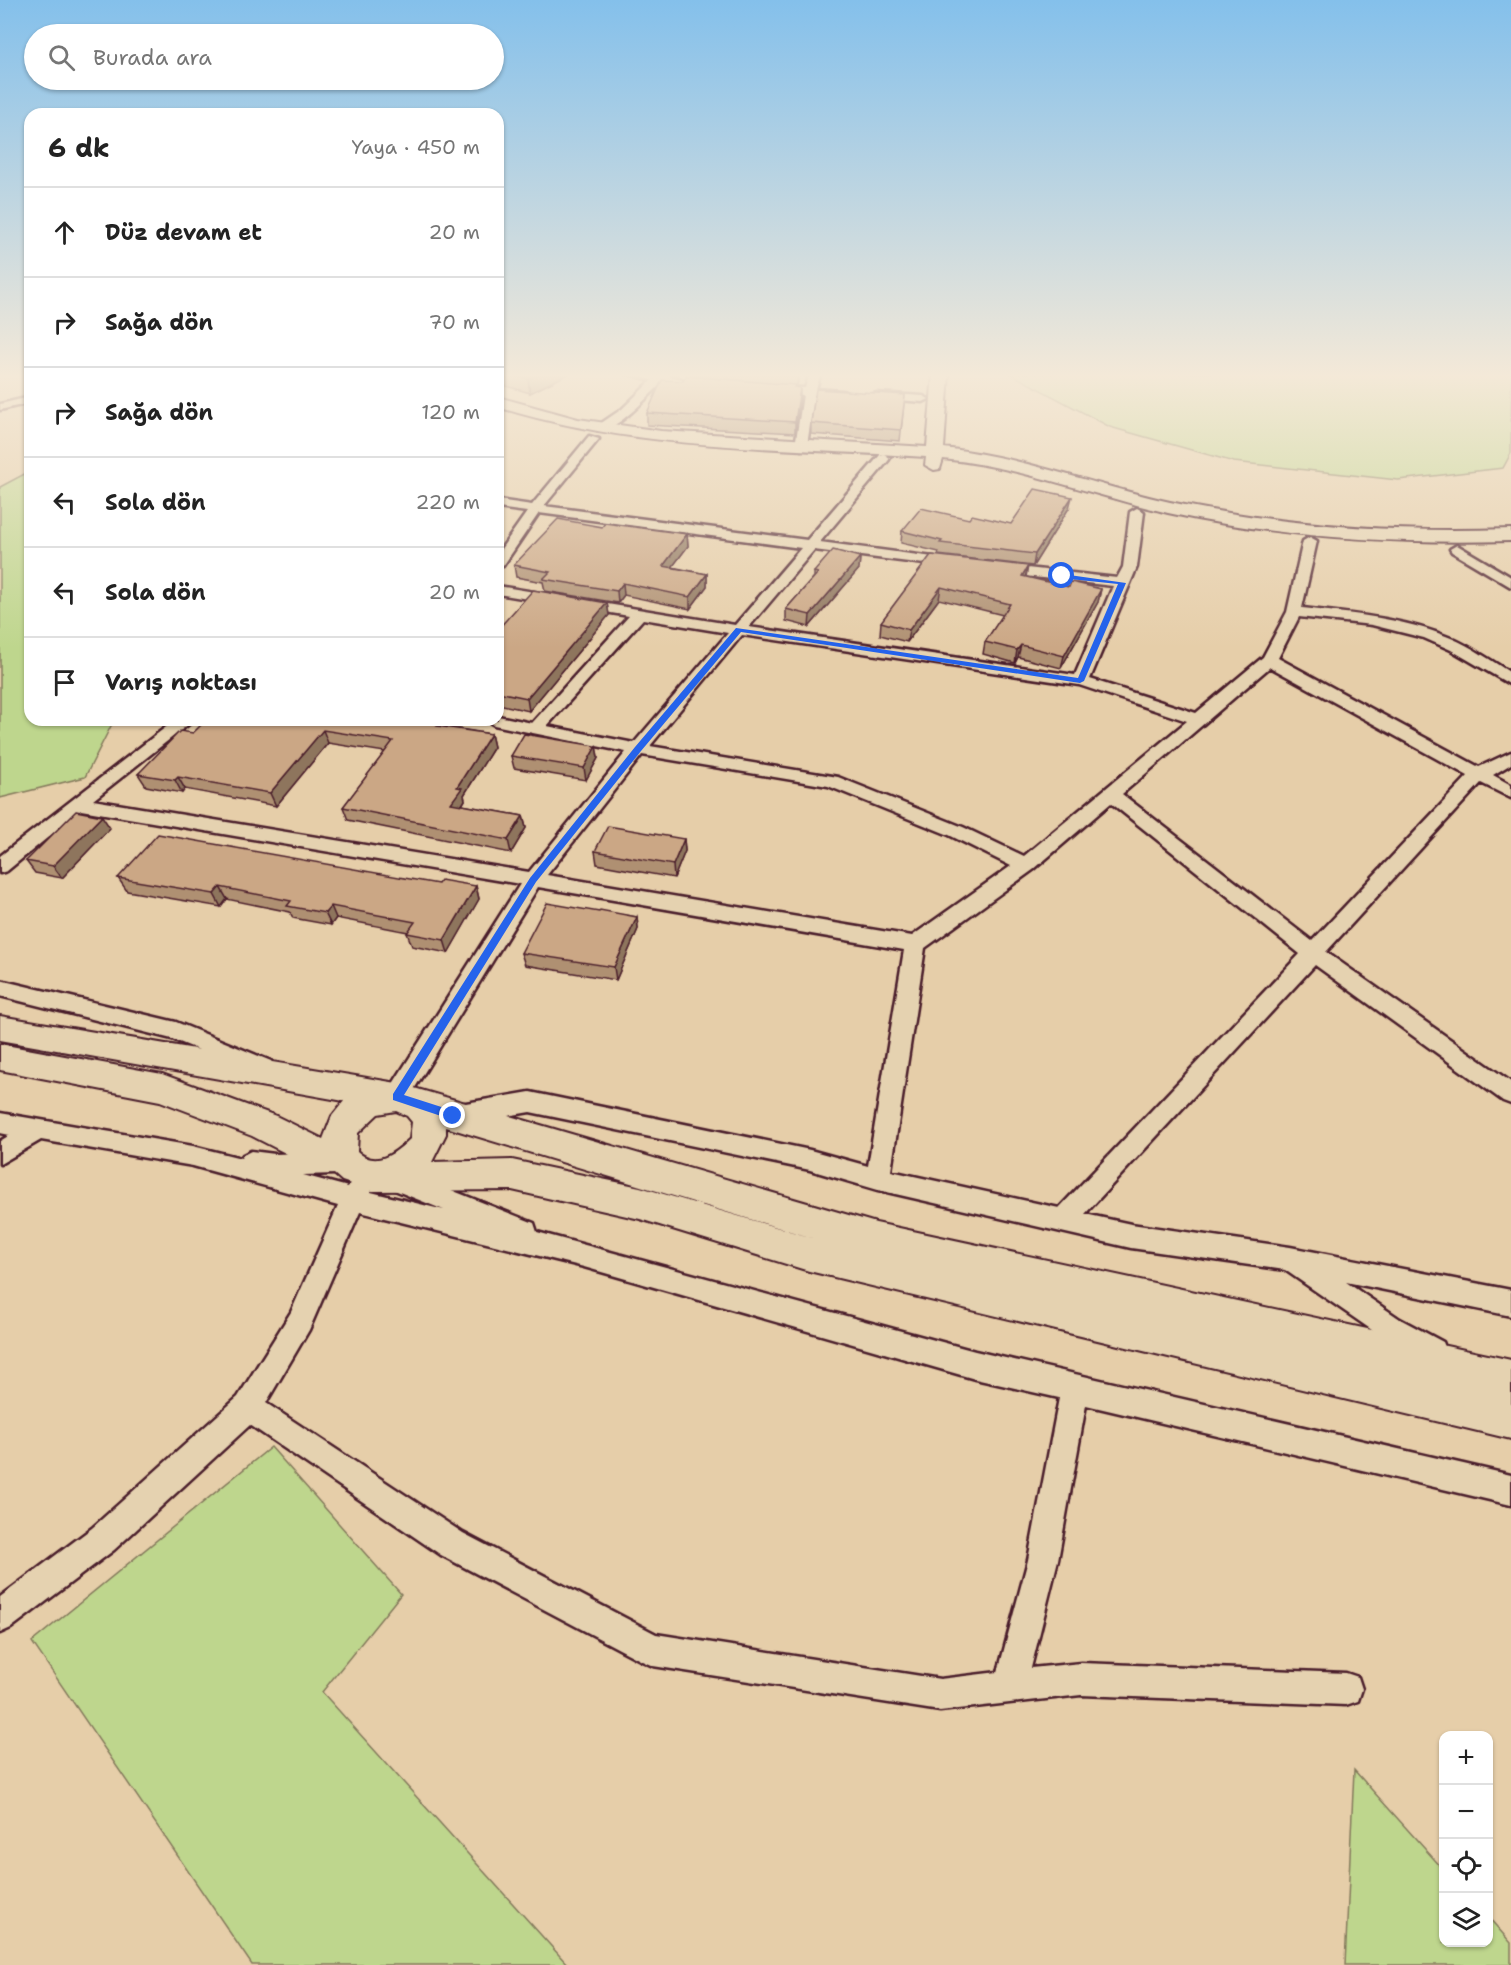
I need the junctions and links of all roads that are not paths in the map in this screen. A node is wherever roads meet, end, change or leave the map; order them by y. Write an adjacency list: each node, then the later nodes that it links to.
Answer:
1 (571, 465): 6 (street)
2 (878, 465): 10 (street)
3 (955, 465): 7 (street)
4 (1013, 465): 8 (street)
5 (504, 505): 6 (street)
6 (536, 508): 10 (street); 13 (street)
7 (1137, 512): 9 (street); 14 (street)
8 (1511, 535)
9 (1310, 541): 12 (street); 17 (street)
10 (809, 547): 14 (street); 19 (street)
11 (1511, 548): 12 (street)
12 (1457, 549): 15 (street)
13 (504, 554)
14 (1122, 583): 22 (street)
15 (1511, 583)
16 (504, 591): 18 (street)
17 (1294, 612): 20 (street); 21 (street)
18 (640, 614): 19 (street); 26 (street)
19 (739, 630): 22 (street); 27 (street)
20 (1269, 660): 23 (street); 29 (street)
21 (1511, 680)
22 (1080, 681): 23 (street)
23 (1199, 719): 31 (street)
24 (504, 722): 26 (street)
25 (178, 726): 32 (street)
26 (536, 728): 27 (street)
27 (638, 749): 33 (street); 35 (street)
28 (1511, 757): 29 (street)
29 (1479, 775): 30 (street); 37 (street)
30 (1511, 792)
31 (1111, 794): 33 (street); 37 (street)
32 (77, 803): 34 (street); 35 (street)
33 (1026, 865): 36 (street)
34 (0, 866)
35 (533, 880): 36 (street); 43 (street)
36 (915, 944): 49 (street)
37 (1313, 953): 42 (street); 50 (street)
38 (0, 988): 41 (street)
39 (0, 1028): 41 (street)
40 (0, 1058): 48 (street)
41 (291, 1079): 43 (street)
42 (1511, 1094)
43 (424, 1106): 48 (street); 48 (street); 49 (street); 54 (street)
44 (0, 1123): 45 (street)
45 (36, 1131): 46 (street); 47 (street)
46 (0, 1154)
47 (193, 1156): 48 (street); 48 (street)
48 (363, 1178): 51 (street); 51 (street); 57 (street); 58 (street)
49 (878, 1179): 50 (street)
50 (1064, 1220): 52 (street)
51 (584, 1255): 56 (street)
52 (1290, 1259): 53 (street); 54 (street)
53 (1511, 1302)
54 (1462, 1369): 55 (street)
55 (1511, 1380)
56 (1075, 1388): 59 (street); 61 (street)
57 (248, 1407): 60 (street); 61 (street)
58 (1511, 1419)
59 (1511, 1490)
60 (0, 1617)
61 (1010, 1687): 62 (street)
62 (1346, 1689)

